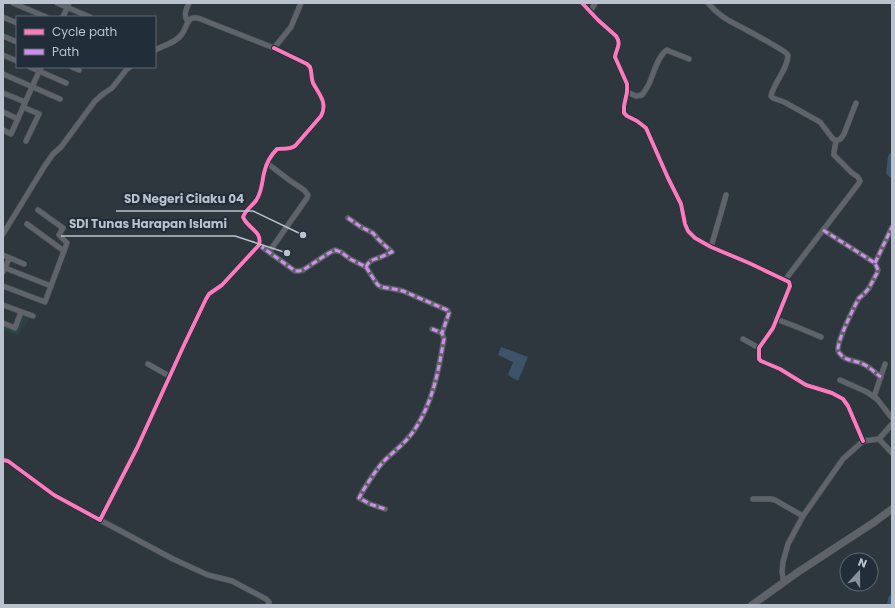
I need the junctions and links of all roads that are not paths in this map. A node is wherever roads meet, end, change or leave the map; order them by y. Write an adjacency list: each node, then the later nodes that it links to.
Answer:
1 (13, 3): 10 (street)
2 (57, 3): 8 (street)
3 (189, 3): 14 (street)
4 (301, 3): 18 (street)
5 (582, 3): 9 (street)
6 (595, 3): 9 (street)
7 (708, 3): 38 (street)
8 (68, 5): 11 (street); 12 (street)
9 (590, 12): 30 (street)
10 (42, 16)
11 (63, 16)
12 (88, 16)
13 (3, 17): 15 (street)
14 (188, 22): 18 (street); 19 (street)
15 (16, 23)
16 (3, 36): 17 (street)
17 (16, 42)
18 (274, 48): 40 (street)
19 (156, 50)
20 (3, 55): 22 (street)
21 (689, 59): 30 (street)
22 (16, 61)
23 (74, 68): 26 (street)
24 (128, 68): 47 (street)
25 (40, 69): 28 (street); 29 (street)
26 (78, 70)
27 (3, 74): 29 (street)
28 (66, 83)
29 (32, 87): 32 (street); 34 (street)
30 (627, 92): 49 (street)
31 (3, 93): 34 (street)
32 (60, 99)
33 (856, 102): 38 (street)
34 (24, 105): 36 (street); 39 (street)
35 (3, 112): 36 (street)
36 (18, 119): 37 (street)
37 (3, 130)
38 (836, 141): 46 (street)
39 (26, 142)
40 (267, 163): 48 (street); 51 (street)
41 (726, 195): 49 (street)
42 (38, 210): 50 (street)
43 (348, 218): 56 (street)
44 (27, 224): 50 (street)
45 (892, 227): 54 (street)
46 (823, 230): 54 (street); 58 (street)
47 (3, 234)
48 (259, 245): 51 (street); 73 (street)
49 (711, 247): 58 (street)
50 (64, 251): 60 (street)
51 (269, 252): 56 (street)
52 (3, 255): 55 (street)
53 (8, 260): 57 (street)
54 (875, 263): 74 (street)
55 (24, 264)
56 (366, 267): 67 (street)
57 (4, 270): 60 (street)
58 (785, 280): 64 (street)
59 (3, 286): 60 (street)
60 (51, 286)
61 (3, 304): 62 (street)
62 (21, 312): 63 (street); 65 (street)
63 (33, 316)
64 (776, 319): 68 (street); 70 (street)
65 (3, 323)
66 (432, 328): 67 (street)
67 (442, 333): 84 (street)
68 (821, 337)
69 (743, 339): 70 (street)
70 (759, 348): 80 (street)
71 (148, 364): 73 (street)
72 (885, 364): 74 (street)
73 (169, 376): 87 (street)
74 (880, 377): 76 (street)
75 (840, 380): 76 (street)
76 (874, 397): 77 (street)
77 (892, 418)
78 (892, 424): 79 (street)
79 (879, 439): 80 (street); 81 (street)
80 (863, 441): 86 (street)
81 (892, 453)
82 (3, 460): 87 (street)
83 (753, 499): 86 (street)
84 (386, 509)
85 (892, 509): 88 (street)
86 (803, 516): 88 (street)
87 (100, 520): 89 (street)
88 (784, 583): 90 (street)
89 (268, 605)
90 (752, 605)

